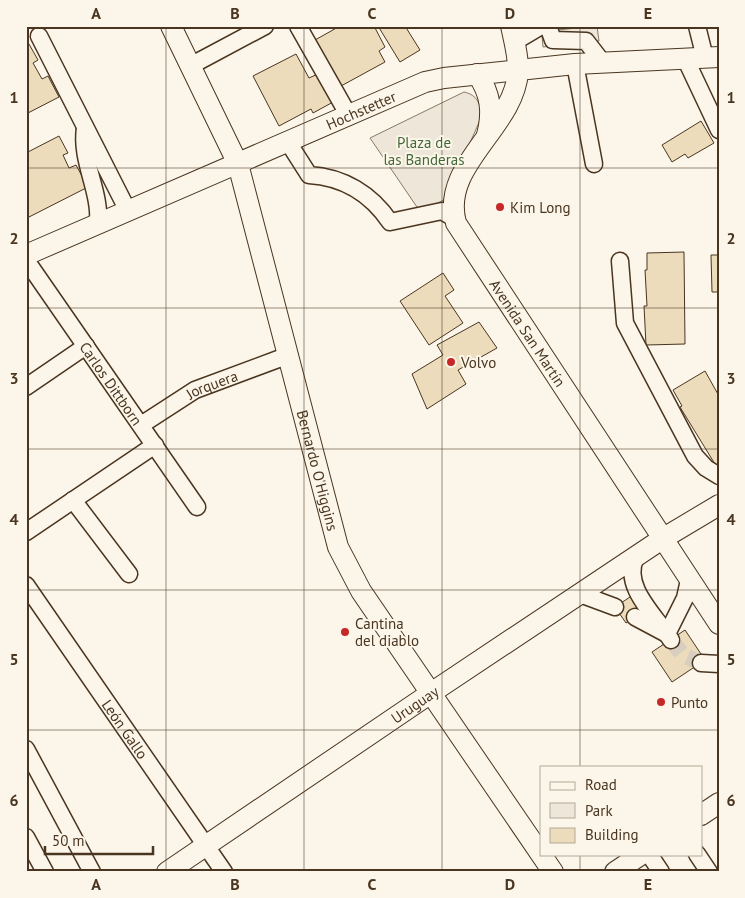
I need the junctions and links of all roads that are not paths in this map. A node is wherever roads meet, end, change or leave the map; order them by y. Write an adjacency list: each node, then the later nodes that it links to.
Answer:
1 (171, 26): 14 (main road, Bernardo O'Higgins)
2 (265, 26): 14 (street)
3 (298, 26): 17 (street)
4 (541, 26): 7 (street)
5 (548, 26): 9 (street)
6 (697, 26): 11 (street)
7 (513, 34): 15 (main road)
8 (39, 36): 18 (street)
9 (580, 41): 12 (street); 13 (street)
10 (685, 58): 11 (main road, Hochstetter); 12 (main road, Hochstetter); 19 (street)
11 (712, 58)
12 (603, 63): 13 (main road, Hochstetter)
13 (573, 65): 15 (main road, Hochstetter); 23 (street)
14 (190, 66): 22 (main road, Bernardo O'Higgins)
15 (518, 70): 16 (main road, Hochstetter); 20 (main road)
16 (477, 74): 17 (main road, Hochstetter); 20 (main road)
17 (349, 116): 21 (main road, Hochstetter)
18 (85, 126): 24 (street); 26 (street)
19 (719, 130)
20 (486, 139): 25 (main road)
21 (288, 142): 22 (main road, Hochstetter); 25 (street)
22 (238, 164): 24 (main road, Hochstetter); 31 (main road, Bernardo O'Higgins)
23 (594, 164)
24 (128, 211): 26 (main road, Hochstetter)
25 (454, 218): 40 (main road, Avenida San Martín)
26 (98, 224): 27 (main road, Hochstetter)
27 (26, 255)
28 (26, 260): 30 (street, Carlos Dittborn)
29 (620, 261): 35 (street)
30 (86, 346): 32 (street); 33 (street, Carlos Dittborn)
31 (290, 355): 33 (street, Jorquera); 52 (main road, Bernardo O'Higgins)
32 (26, 387)
33 (141, 425): 34 (street, Carlos Dittborn)
34 (155, 445): 36 (street); 38 (street, Carlos Dittborn)
35 (719, 476)
36 (73, 500): 39 (street); 42 (street)
37 (719, 505): 40 (main road, Uruguay)
38 (198, 507)
39 (26, 532)
40 (662, 540): 41 (main road, Uruguay); 43 (main road, Avenida San Martín)
41 (636, 557): 45 (main road, Uruguay); 49 (street)
42 (129, 574)
43 (689, 580): 48 (main road, Avenida San Martín); 49 (street)
44 (26, 585): 57 (street, León Gallo)
45 (580, 594): 46 (street); 52 (main road, Uruguay)
46 (615, 607)
47 (635, 617): 49 (street)
48 (719, 624)
49 (669, 637)
50 (701, 663): 51 (street)
51 (719, 664)
52 (431, 693): 57 (main road, Uruguay); 58 (main road, Bernardo O'Higgins)
53 (26, 749): 64 (street)
54 (719, 803): 55 (main road)
55 (702, 814)
56 (26, 837): 63 (street)
57 (206, 847): 65 (main road, Uruguay); 66 (street, León Gallo)
58 (540, 853)
59 (542, 856): 67 (main road, Bernardo O'Higgins)
60 (639, 856): 68 (main road)
61 (650, 856): 69 (street)
62 (698, 856): 70 (street)
63 (45, 872)
64 (92, 872)
65 (167, 872)
66 (224, 872)
67 (553, 872)
68 (615, 872)
69 (660, 872)
70 (709, 872)

